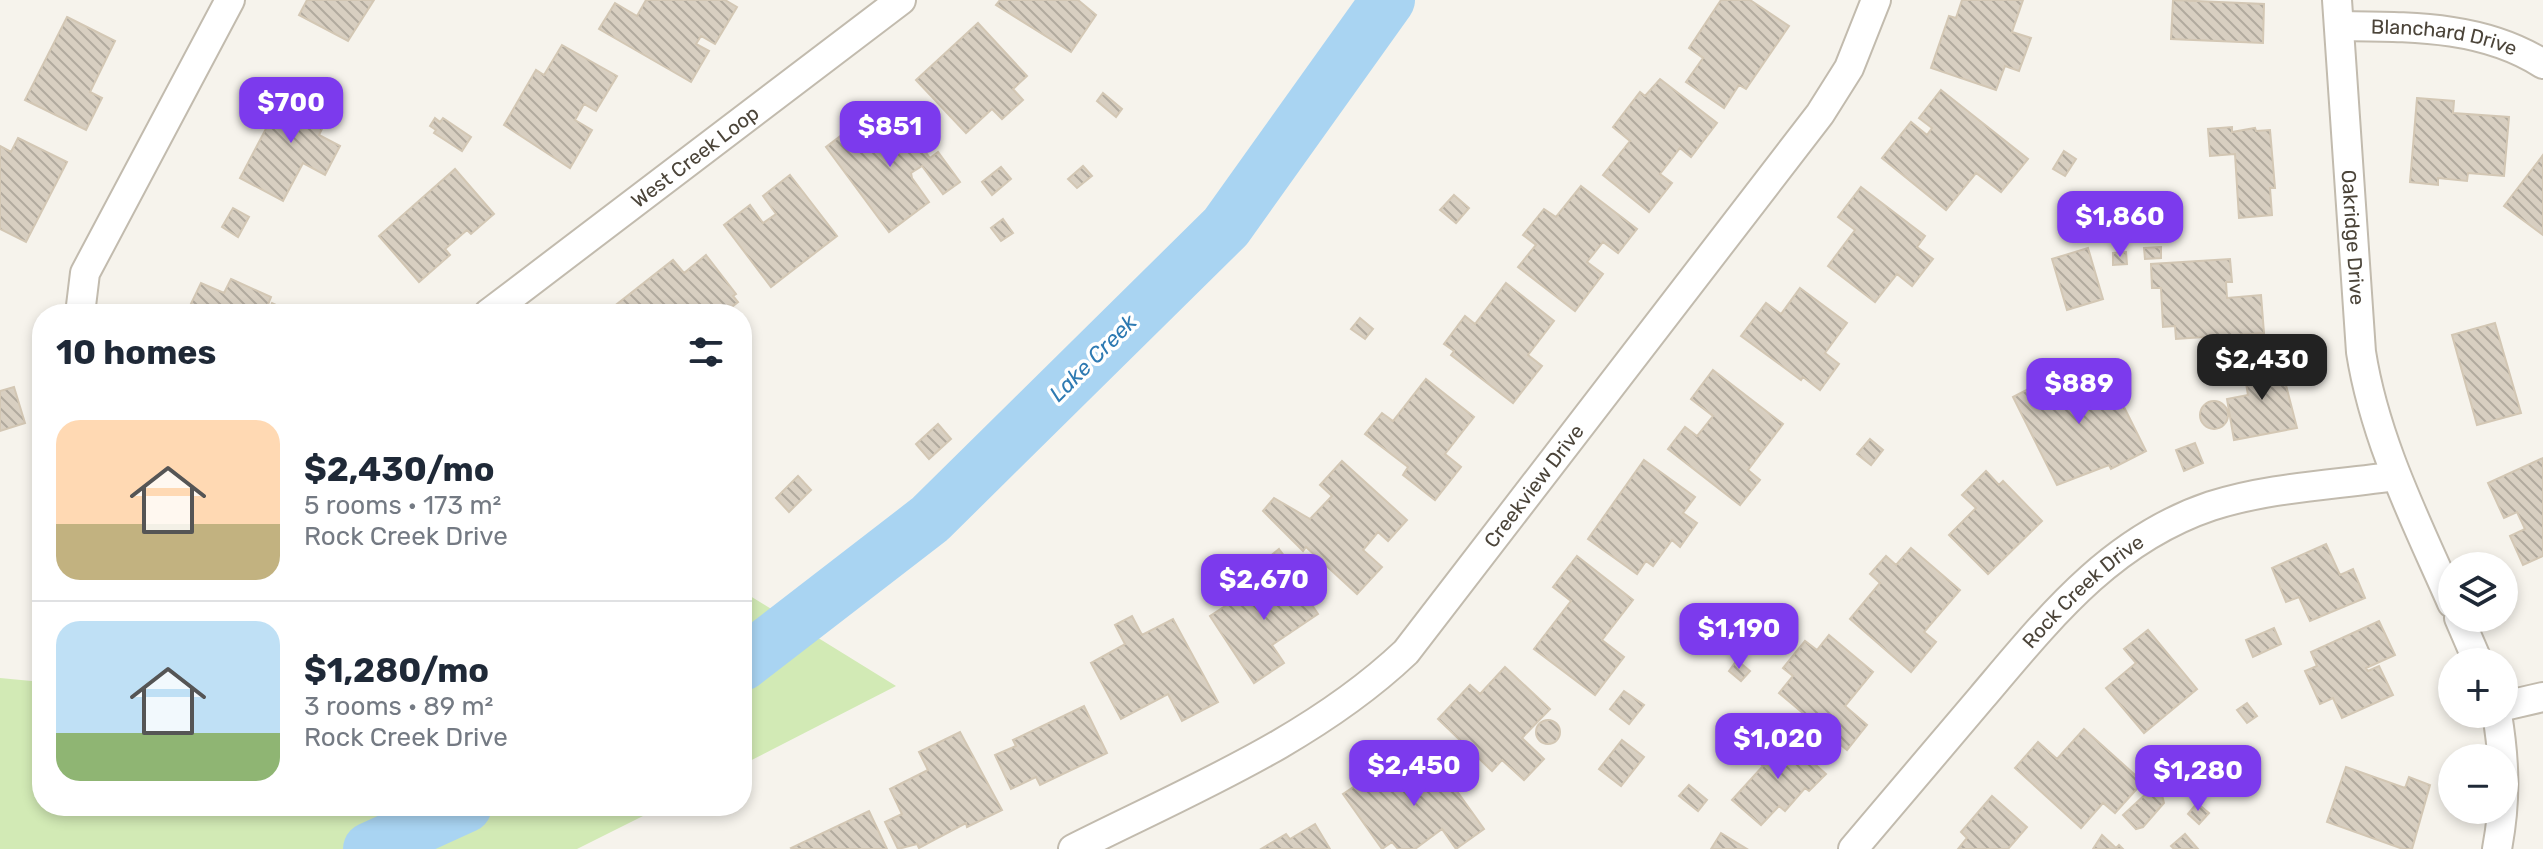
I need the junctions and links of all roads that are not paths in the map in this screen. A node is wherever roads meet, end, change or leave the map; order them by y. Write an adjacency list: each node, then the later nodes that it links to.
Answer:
1 (230, 0): 6 (street)
2 (901, 0): 7 (street, West Creek Loop)
3 (1876, 0): 13 (street, Creekview Drive)
4 (2338, 13): 5 (street, Blanchard Drive); 8 (street, Oakridge Drive)
5 (2543, 64)
6 (81, 304)
7 (501, 304)
8 (2396, 476): 9 (street, Oakridge Drive); 14 (street, Rock Creek Drive)
9 (2438, 571)
10 (2543, 697): 11 (street)
11 (2518, 703)
12 (2499, 728): 15 (street)
13 (1073, 849)
14 (1853, 849)
15 (2497, 849)

